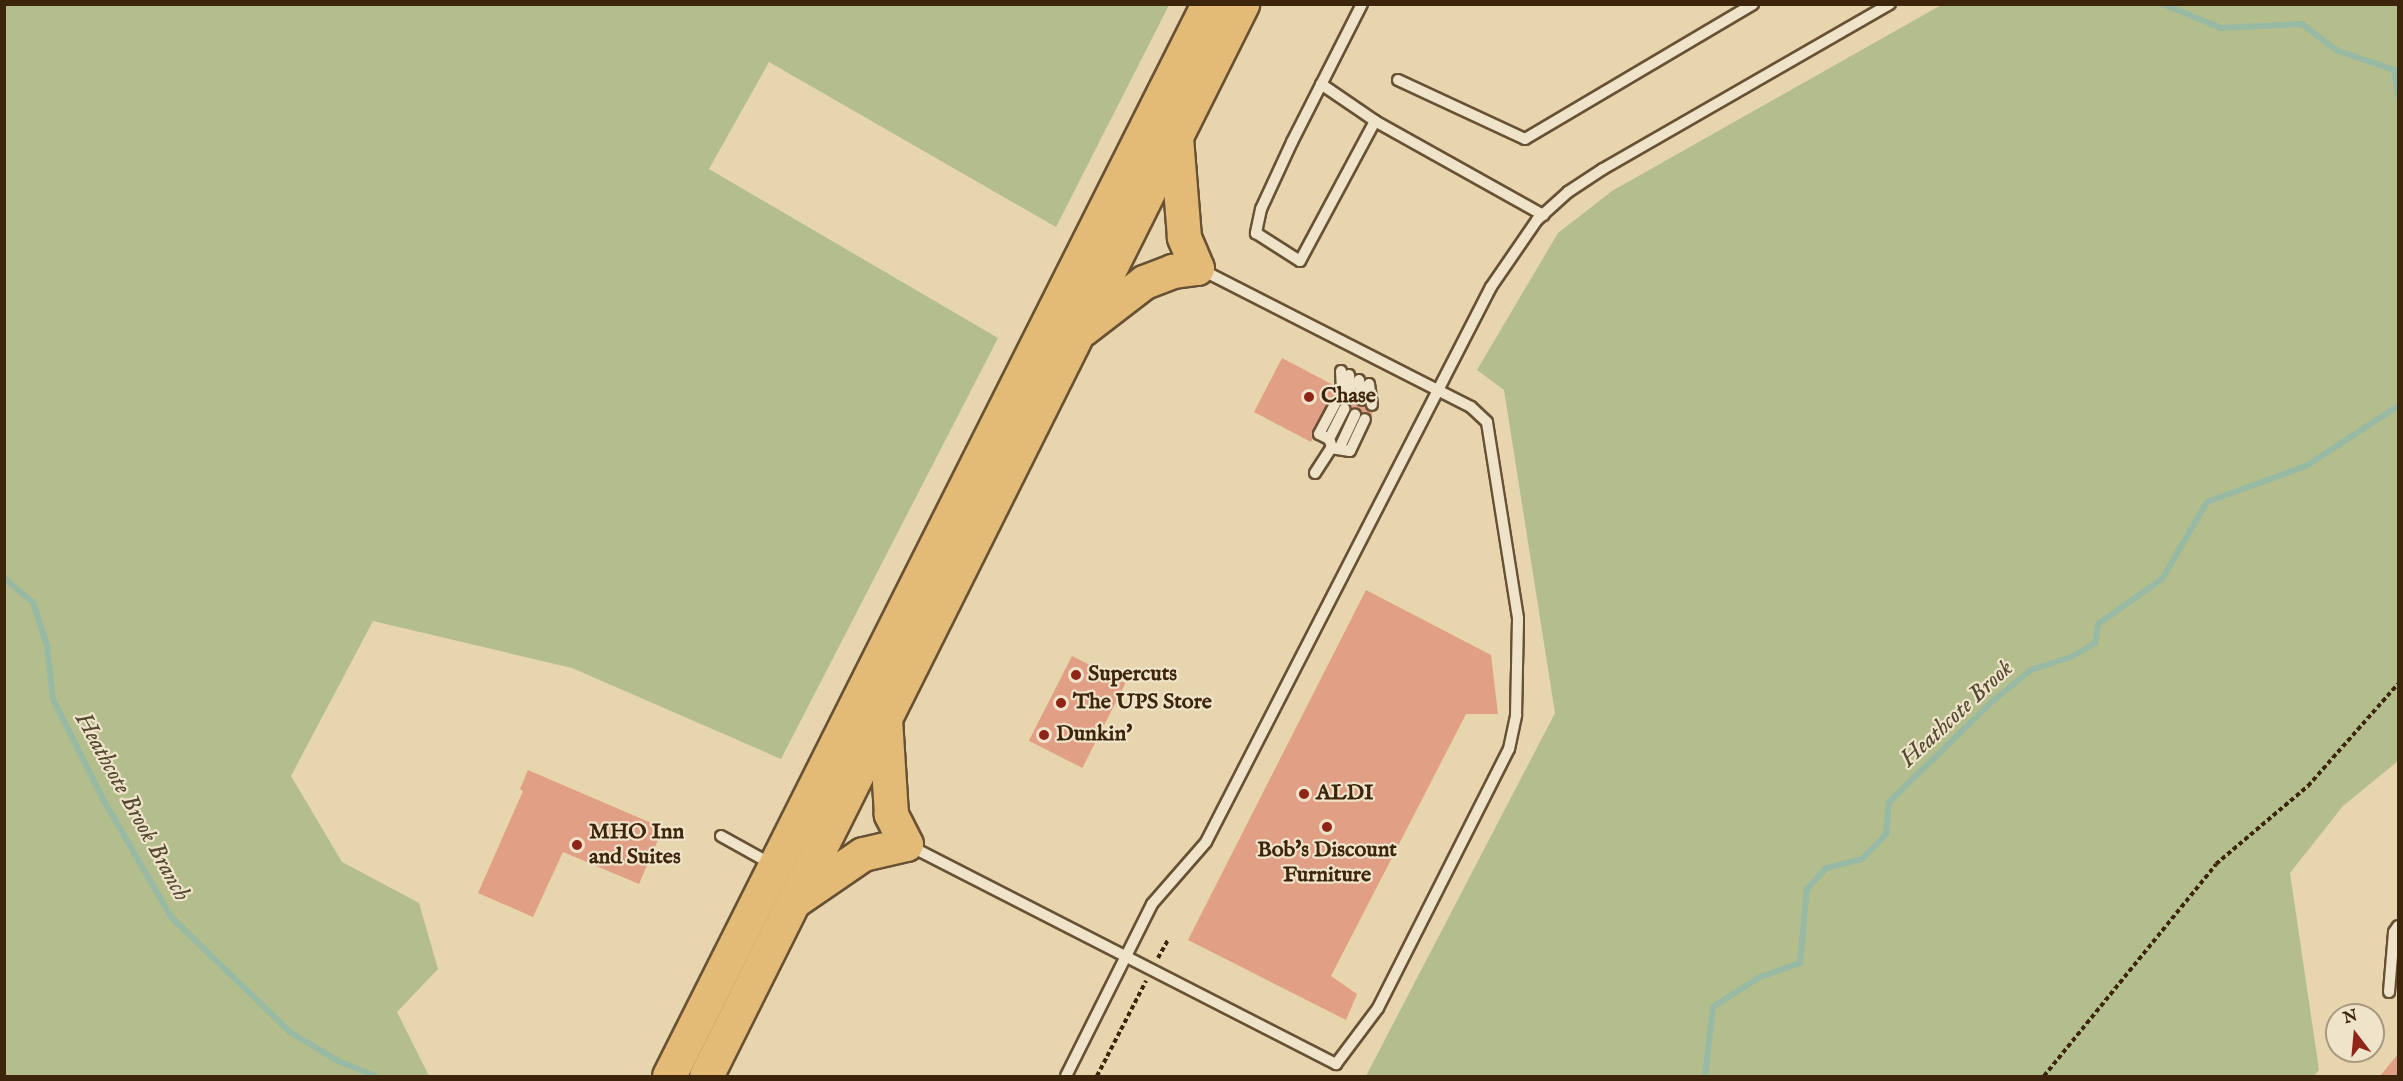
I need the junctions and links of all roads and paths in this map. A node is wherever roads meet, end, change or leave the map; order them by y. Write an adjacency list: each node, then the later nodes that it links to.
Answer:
1 (1208, 4): 24 (highway)
2 (1242, 4): 9 (highway)
3 (1362, 4): 7 (lane)
4 (1753, 4): 6 (lane)
5 (1890, 4): 10 (lane)
6 (1398, 80)
7 (1321, 84): 8 (lane); 8 (lane)
8 (1375, 121): 10 (lane)
9 (1176, 137): 11 (highway); 12 (highway)
10 (1543, 215): 14 (lane)
11 (1197, 268): 12 (highway); 14 (lane)
12 (1077, 334): 21 (highway)
13 (1347, 392): 15 (lane)
14 (1440, 392): 28 (lane); 29 (lane)
15 (1367, 403)
16 (1340, 406): 18 (lane)
17 (1360, 417): 18 (lane)
18 (1333, 445): 19 (lane)
19 (1315, 473)
20 (2398, 684): 35 (path)
21 (885, 717): 23 (highway); 25 (highway)
22 (721, 836): 24 (lane)
23 (906, 844): 25 (highway); 28 (lane)
24 (775, 866): 31 (highway)
25 (793, 902): 32 (highway)
26 (2398, 926): 30 (lane)
27 (1168, 940): 29 (path)
28 (1126, 958): 29 (lane); 33 (lane)
29 (1151, 970): 34 (path)
30 (2389, 992)
31 (669, 1077)
32 (706, 1077)
33 (1066, 1077)
34 (1097, 1077)
35 (2044, 1077)

